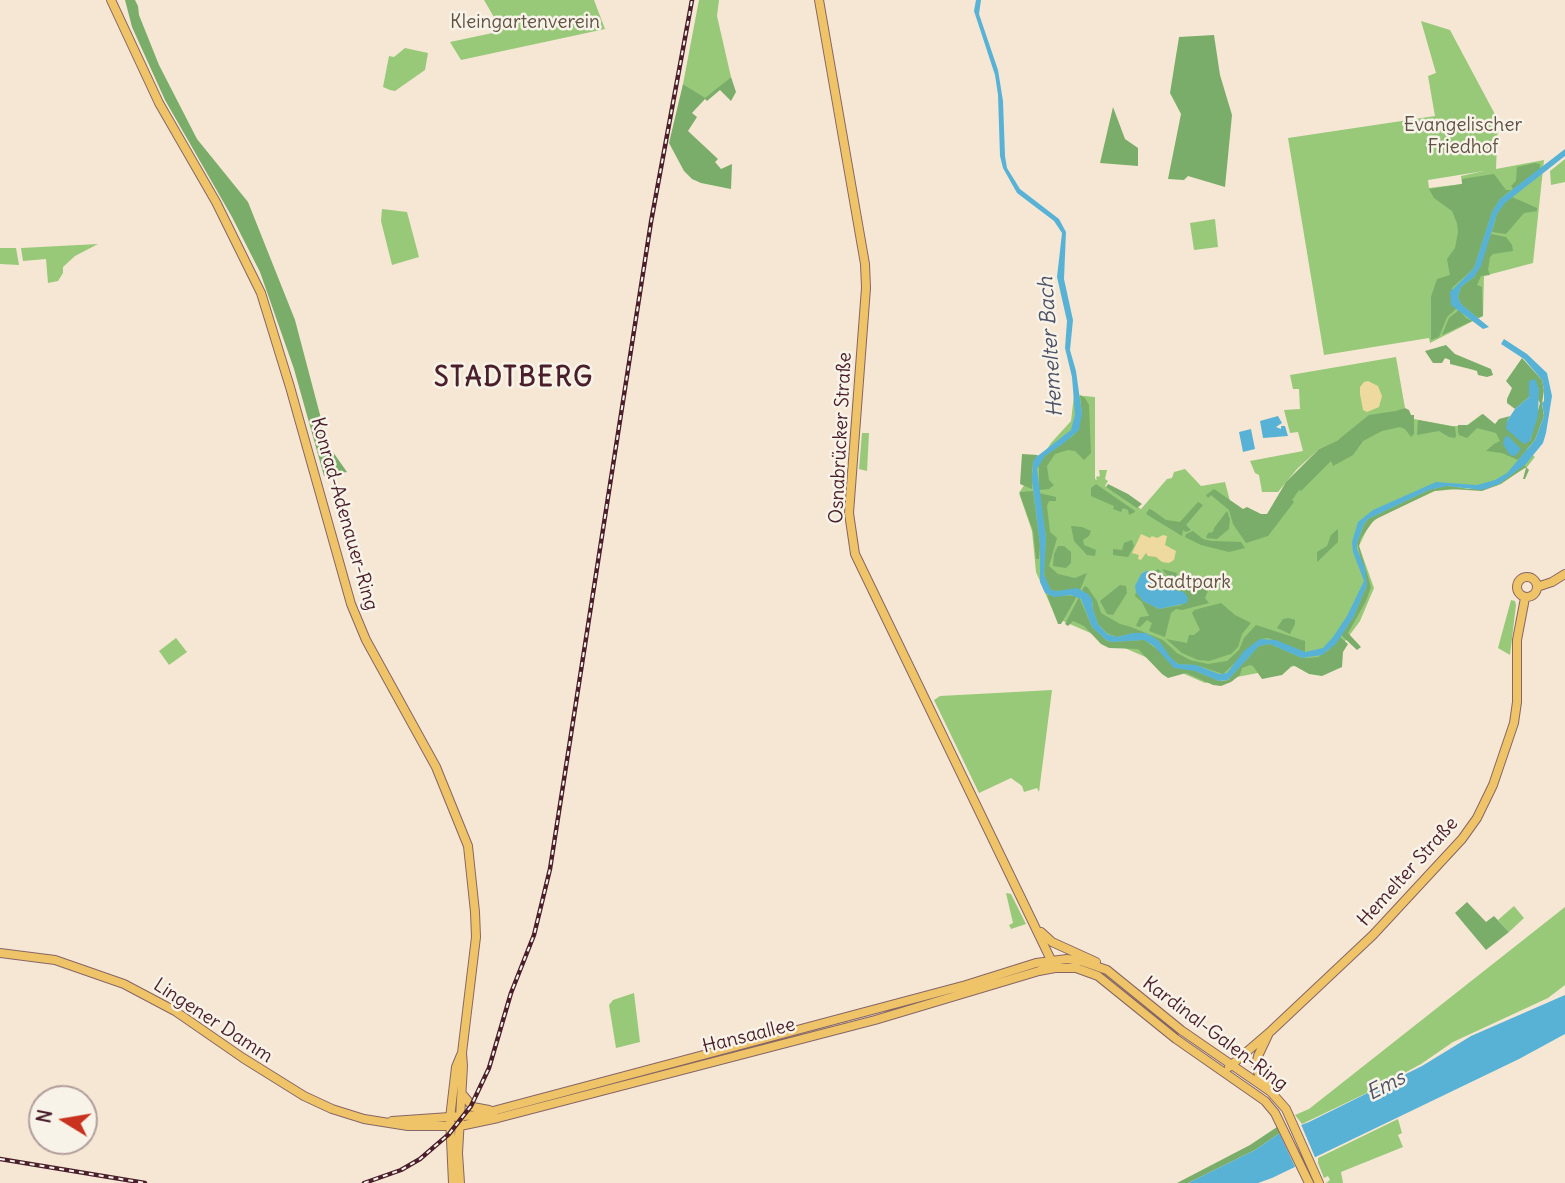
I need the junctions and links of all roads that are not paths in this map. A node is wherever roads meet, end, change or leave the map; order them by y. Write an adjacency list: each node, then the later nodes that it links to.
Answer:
1 (111, 0): 11 (main road, Konrad-Adenauer-Ring)
2 (819, 0): 6 (main road, Osnabrücker Straße)
3 (1565, 574): 4 (main road)
4 (1537, 587): 5 (main road); 5 (main road)
5 (1525, 598): 10 (main road, Hemelter Straße)
6 (1034, 924): 8 (main road, Osnabrücker Straße); 9 (main road, Osnabrücker Straße)
7 (0, 953): 18 (main road, Lingener Damm)
8 (1053, 964): 9 (main road, Kardinal-Galen-Ring); 13 (main road, Kardinal-Galen-Ring); 16 (main road, Hansaallee); 17 (main road, Hansaallee)
9 (1107, 970): 12 (main road, Kardinal-Galen-Ring)
10 (1271, 1031): 12 (main road, Hemelter Straße); 14 (main road)
11 (462, 1053): 15 (main road, Konrad-Adenauer-Ring); 18 (main road, Konrad-Adenauer-Ring)
12 (1232, 1065): 13 (main road, Hemelter Straße); 14 (main road, Kardinal-Galen-Ring)
13 (1224, 1071): 22 (main road, Kardinal-Galen-Ring)
14 (1271, 1092): 19 (main road, Kardinal-Galen-Ring)
15 (462, 1093): 16 (main road); 17 (main road, Konrad-Adenauer-Ring)
16 (495, 1110): 17 (main road, Hansaallee)
17 (460, 1121): 18 (main road, Hansaallee); 21 (main road, Konrad-Adenauer-Ring)
18 (450, 1122): 20 (main road, Konrad-Adenauer-Ring)
19 (1319, 1182)
20 (453, 1183)
21 (460, 1183)
22 (1309, 1183)

